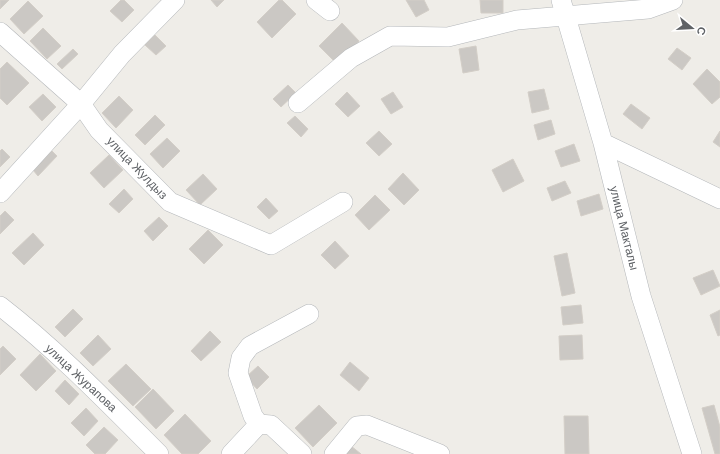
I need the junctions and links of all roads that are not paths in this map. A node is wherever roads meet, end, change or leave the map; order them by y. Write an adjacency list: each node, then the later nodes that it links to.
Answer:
1 (175, 0): 6 (street)
2 (673, 0): 3 (street)
3 (563, 7): 5 (street); 7 (street, улица Макталы)
4 (0, 32): 6 (street, улица Жулдыз)
5 (298, 103)
6 (81, 104): 8 (street); 10 (street, улица Жулдыз)
7 (603, 143): 9 (street); 19 (street, улица Макталы)
8 (0, 193)
9 (720, 199)
10 (343, 202)
11 (0, 306): 14 (street, улица Журапова)
12 (309, 314): 13 (street)
13 (259, 424): 15 (street); 16 (street)
14 (159, 454)
15 (231, 454)
16 (302, 454)
17 (334, 454): 18 (street)
18 (440, 454)
19 (692, 454)

